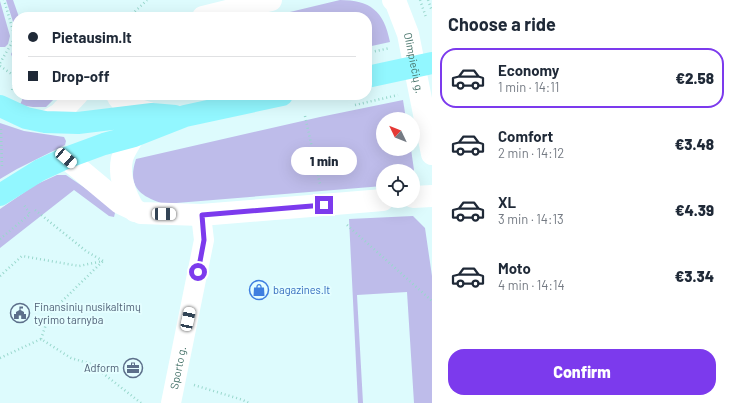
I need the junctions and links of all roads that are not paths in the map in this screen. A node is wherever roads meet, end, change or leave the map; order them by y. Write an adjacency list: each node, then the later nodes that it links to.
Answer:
1 (271, 0): 3 (street)
2 (398, 9): 14 (street, Olimpiečių g.)
3 (224, 12)
4 (432, 62): 5 (main road)
5 (372, 76)
6 (72, 100): 12 (street)
7 (120, 100): 10 (street)
8 (259, 100): 11 (main road)
9 (3, 108): 12 (main road)
10 (152, 114): 11 (main road); 12 (main road)
11 (184, 116): 13 (main road)
12 (45, 122)
13 (134, 136): 15 (main road); 20 (street)
14 (432, 154)
15 (66, 158): 16 (main road); 20 (street)
16 (6, 191)
17 (432, 196): 18 (street)
18 (420, 197)
19 (376, 201): 21 (street)
20 (135, 211): 21 (street)
21 (202, 215): 22 (street, Sporto g.)
22 (171, 403)

